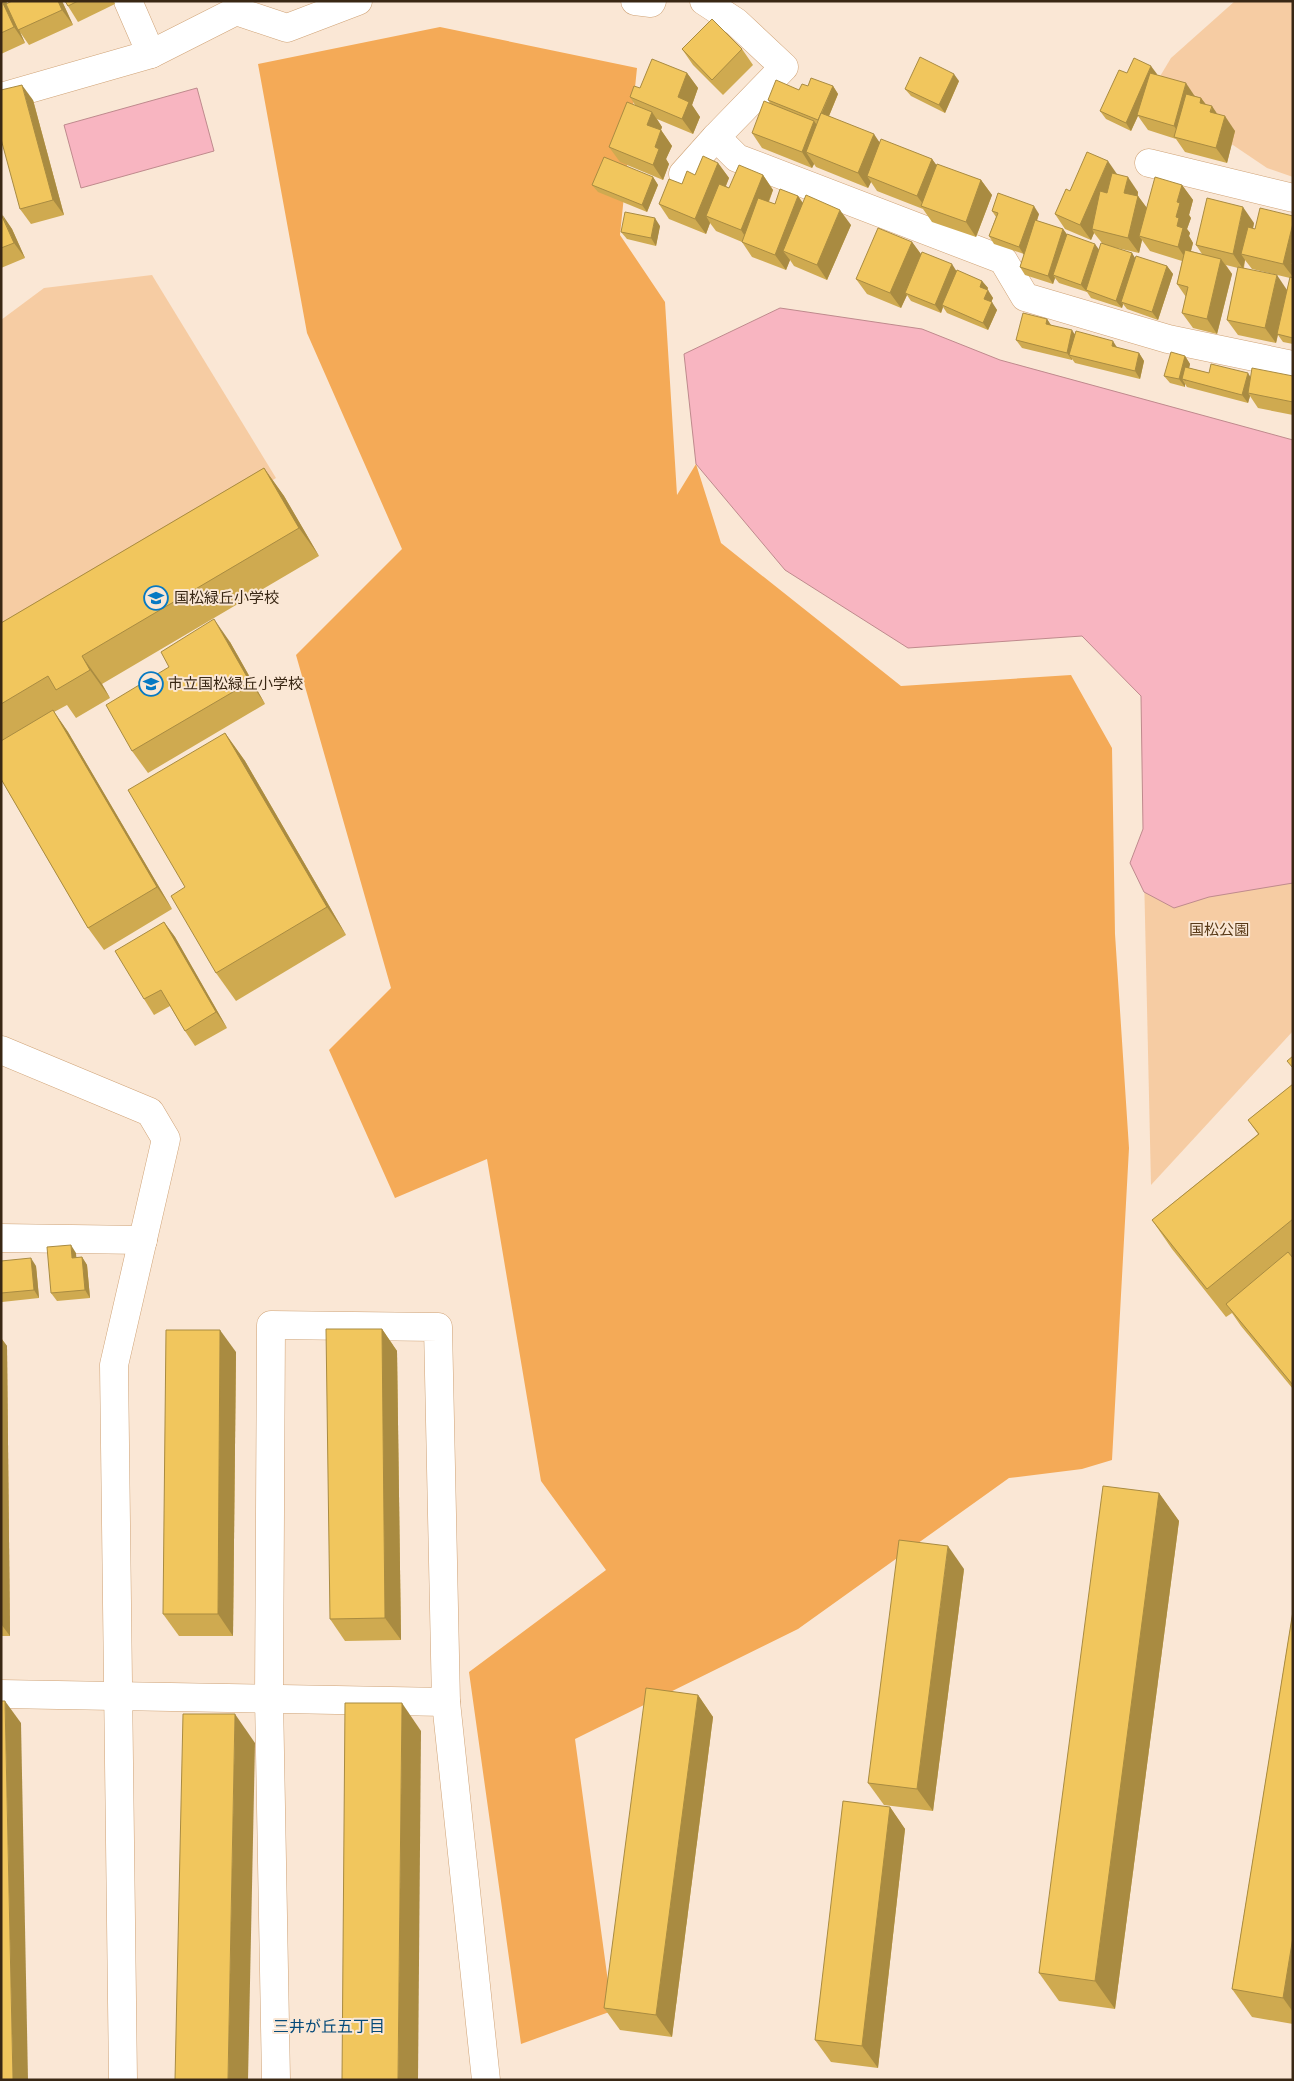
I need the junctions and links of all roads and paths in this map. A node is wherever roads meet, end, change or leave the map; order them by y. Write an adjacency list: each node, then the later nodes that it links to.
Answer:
1 (128, 1): 6 (street)
2 (358, 1): 6 (street)
3 (635, 1): 4 (street)
4 (652, 1)
5 (704, 1): 8 (street)
6 (151, 54): 7 (street)
7 (1, 97)
8 (716, 137): 10 (street); 12 (street)
9 (1149, 163): 11 (street)
10 (683, 174)
11 (1293, 198)
12 (1293, 365)
13 (1, 1050): 15 (street)
14 (1, 1238): 15 (street)
15 (143, 1240): 17 (street)
16 (1, 1694): 17 (street)
17 (119, 1696): 18 (street); 20 (street)
18 (269, 1698): 19 (street); 19 (street); 21 (street)
19 (446, 1702): 22 (street)
20 (123, 2080)
21 (276, 2080)
22 (486, 2080)

